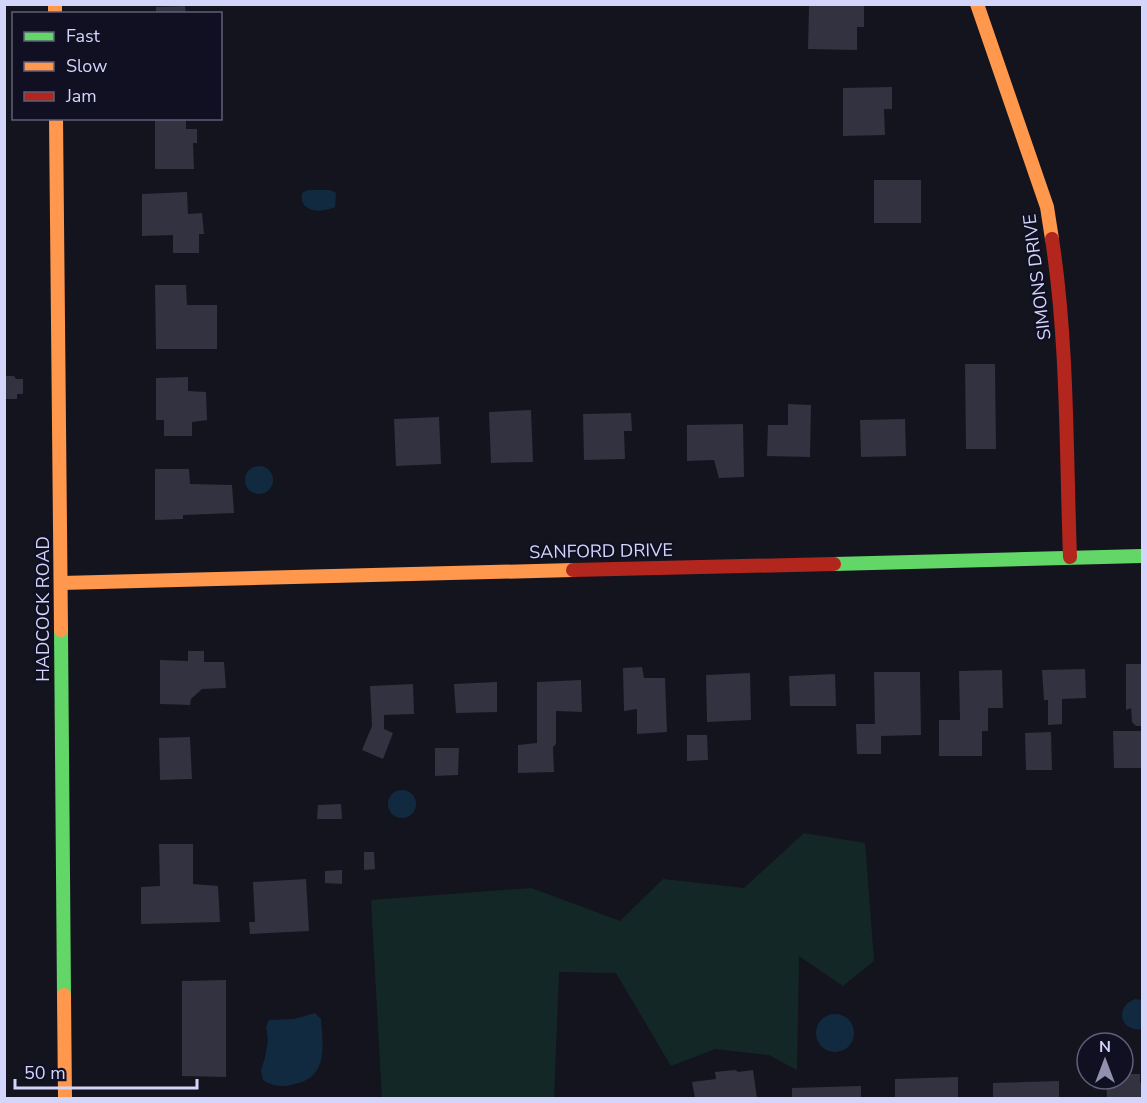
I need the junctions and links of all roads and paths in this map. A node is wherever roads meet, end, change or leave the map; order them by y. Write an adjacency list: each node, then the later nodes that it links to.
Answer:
1 (977, 4): 4 (street, SIMONS DRIVE)
2 (56, 120): 5 (street, HADCOCK ROAD)
3 (1143, 556): 4 (street, SANFORD DRIVE)
4 (1070, 557): 5 (street, SANFORD DRIVE)
5 (60, 583): 6 (street, HADCOCK ROAD)
6 (64, 1098)

